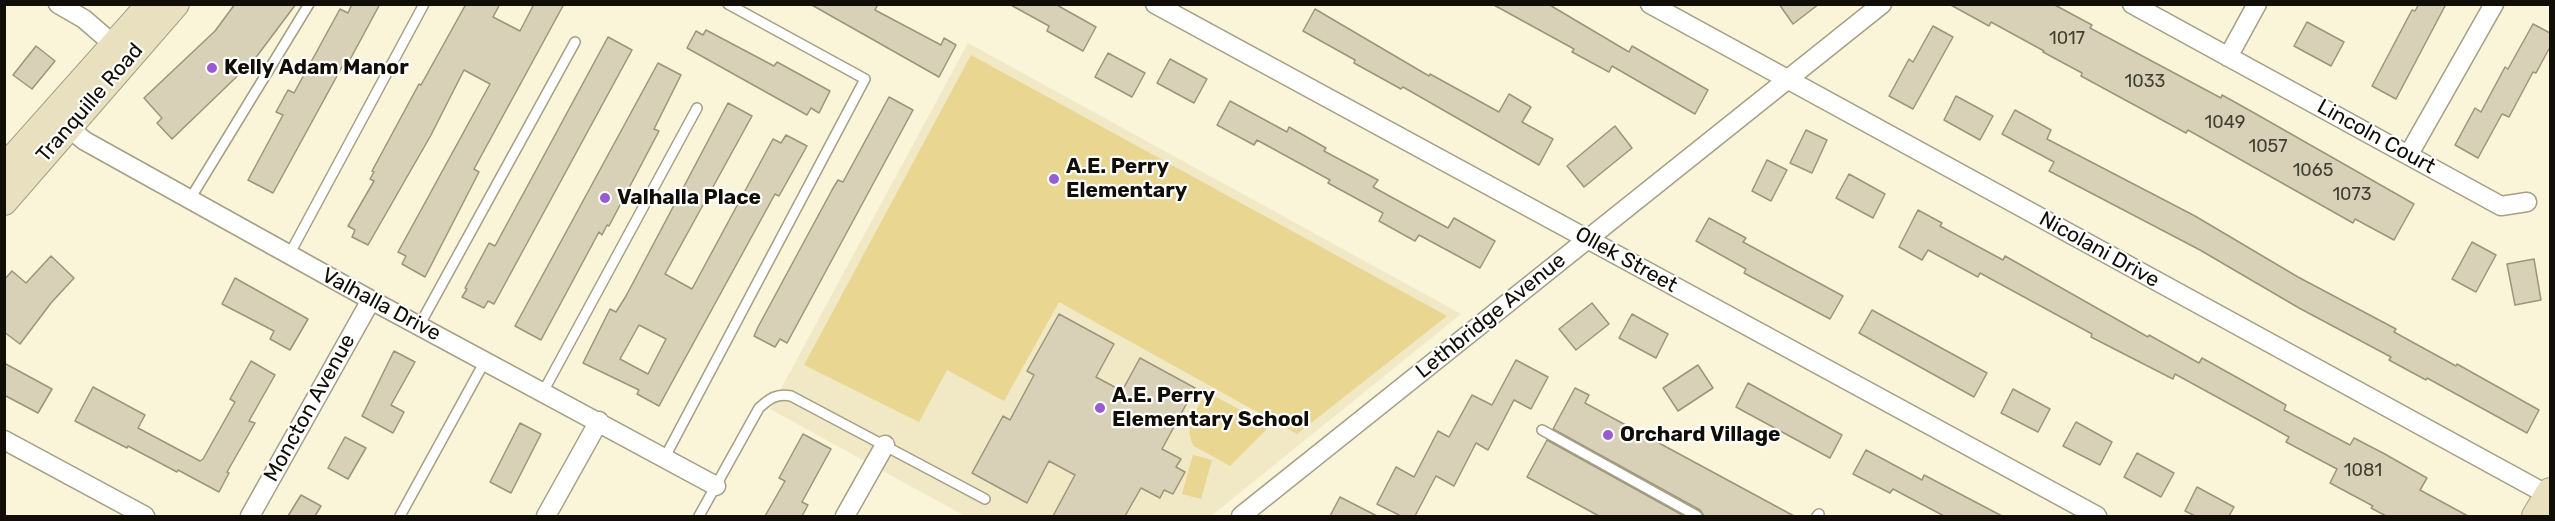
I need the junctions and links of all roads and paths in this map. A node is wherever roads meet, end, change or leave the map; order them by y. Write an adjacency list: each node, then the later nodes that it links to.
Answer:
1 (58, 4): 14 (street)
2 (150, 4): 14 (main road, Tranquille Road)
3 (176, 4): 14 (main road, Tranquille Road)
4 (309, 4): 21 (lane)
5 (424, 4): 25 (lane)
6 (728, 4): 34 (lane)
7 (1155, 4): 24 (street, Ollek Street)
8 (1650, 4): 16 (street, Nicolani Drive)
9 (1882, 4): 16 (street, Lethbridge Avenue)
10 (2132, 4): 15 (street, Lincoln Court)
11 (2257, 4): 15 (street)
12 (2494, 4): 19 (street)
13 (575, 42): 27 (lane)
14 (121, 51): 18 (main road, Tranquille Road)
15 (2228, 57): 19 (street, Lincoln Court)
16 (1787, 80): 24 (street, Lethbridge Avenue); 37 (street, Nicolani Drive)
17 (697, 108): 29 (lane)
18 (60, 121): 20 (main road, Tranquille Road); 21 (street, Valhalla Drive); 22 (main road, Tranquille Road)
19 (2409, 154): 23 (street, Lincoln Court)
20 (4, 168)
21 (190, 199): 25 (street, Valhalla Drive)
22 (4, 202)
23 (2527, 202)
24 (1587, 239): 44 (street, Lethbridge Avenue); 46 (street, Ollek Street)
25 (289, 255): 26 (street, Valhalla Drive)
26 (371, 300): 27 (street, Valhalla Drive); 39 (street, Moncton Avenue)
27 (419, 326): 28 (street, Valhalla Drive)
28 (485, 361): 29 (street, Valhalla Drive); 40 (lane)
29 (543, 392): 30 (street, Valhalla Drive)
30 (599, 421): 34 (street, Valhalla Drive); 41 (street)
31 (1542, 430): 45 (lane)
32 (4, 440): 38 (street)
33 (885, 445): 35 (lane); 36 (lane); 43 (street)
34 (665, 457): 35 (street, Valhalla Drive)
35 (716, 486): 42 (lane)
36 (985, 499)
37 (2545, 501)
38 (146, 516)
39 (250, 516)
40 (400, 516)
41 (546, 516)
42 (699, 516)
43 (845, 516)
44 (1241, 516)
45 (1697, 516)
46 (2097, 516)

